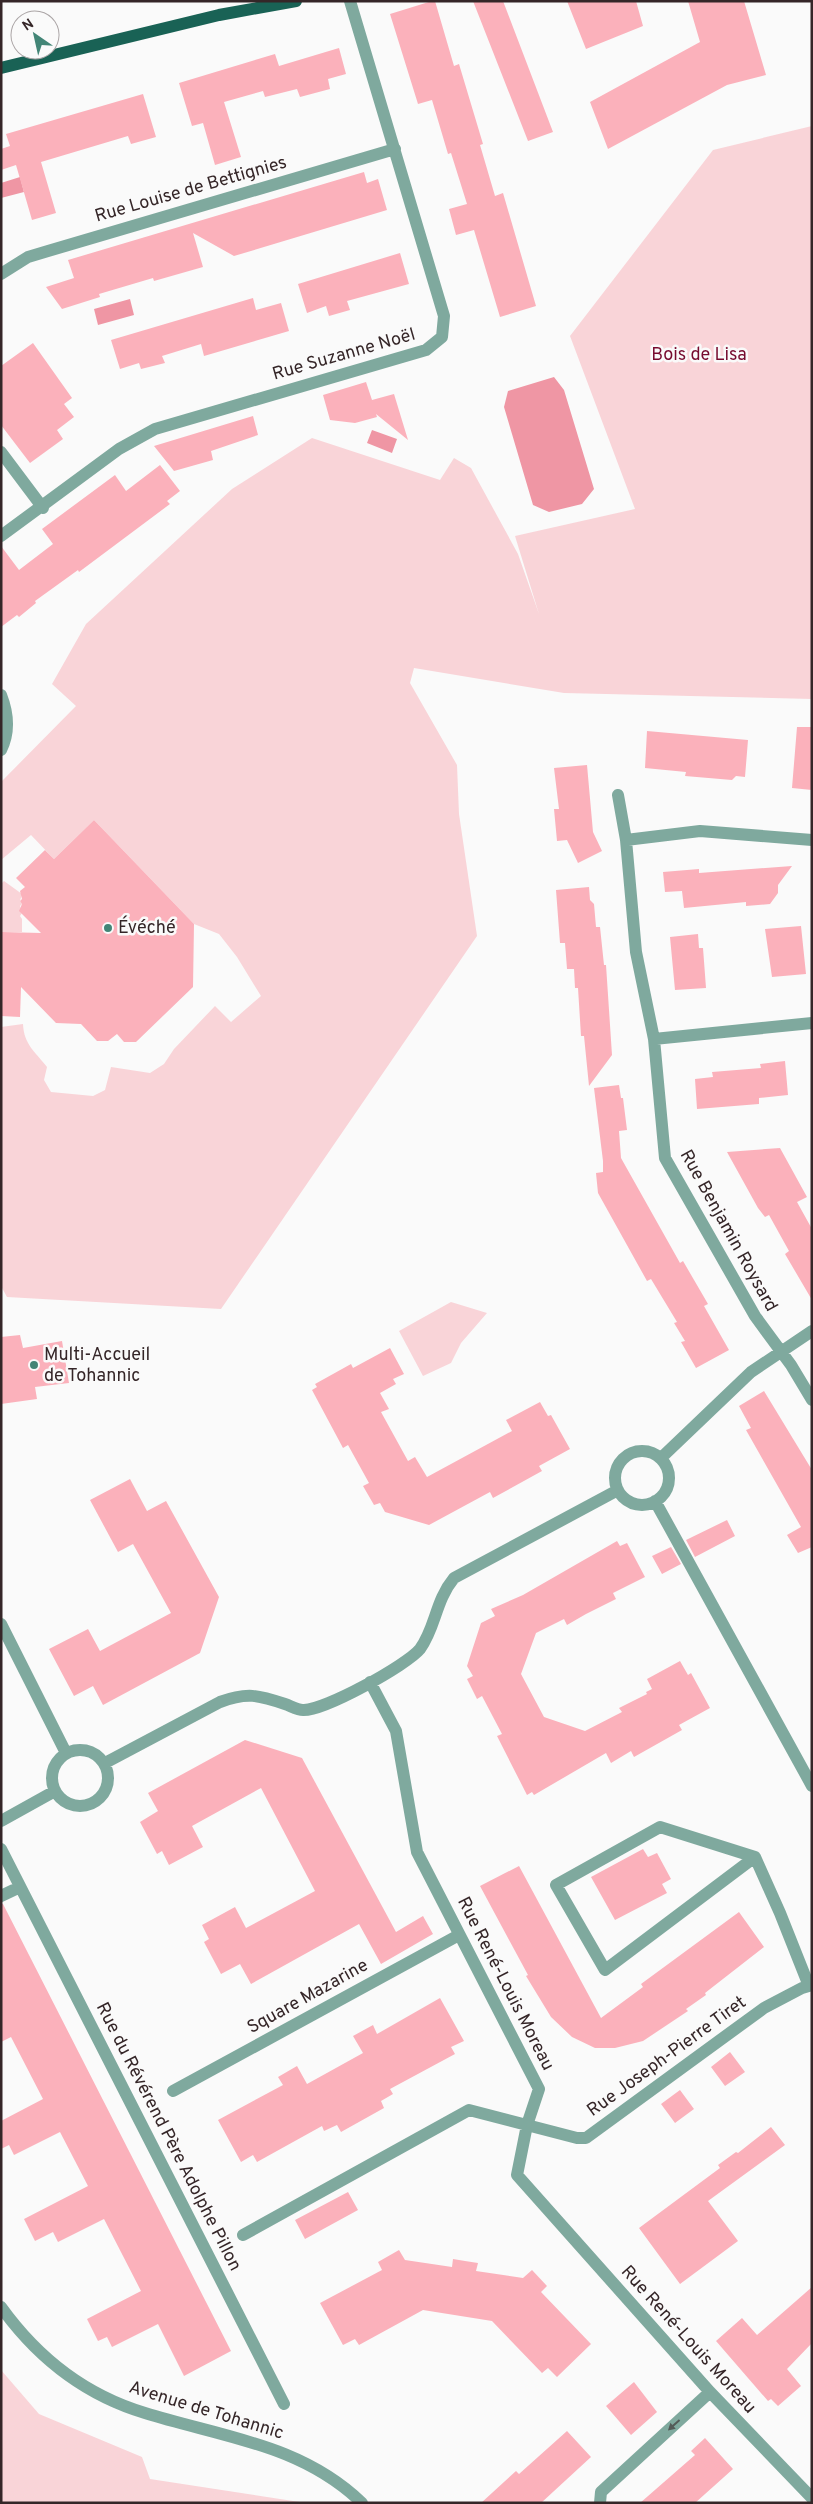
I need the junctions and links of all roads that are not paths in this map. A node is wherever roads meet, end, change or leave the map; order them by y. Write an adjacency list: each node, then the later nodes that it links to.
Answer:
1 (259, 1): 4 (main road)
2 (296, 1): 4 (main road)
3 (350, 1): 6 (street, Rue Suzanne Noël)
4 (219, 15): 5 (main road)
5 (1, 68)
6 (395, 149): 7 (street, Rue Louise de Bettignies); 9 (street, Rue Suzanne Noël)
7 (1, 274)
8 (1, 452): 9 (street)
9 (43, 508): 10 (street, Rue Suzanne Noël)
10 (1, 536)
11 (1, 695): 12 (street)
12 (1, 750)
13 (618, 795): 14 (street, Rue Benjamin Roysard)
14 (626, 840): 15 (street); 17 (street, Rue Benjamin Roysard)
15 (812, 840)
16 (812, 1023): 17 (street)
17 (654, 1039): 19 (street, Rue Benjamin Roysard)
18 (812, 1331): 19 (street)
19 (781, 1351): 20 (street, Rue Benjamin Roysard); 21 (street)
20 (812, 1400)
21 (661, 1458): 22 (street); 23 (street)
22 (618, 1490): 23 (street); 25 (street)
23 (655, 1501): 28 (street)
24 (1, 1624): 26 (street)
25 (370, 1682): 27 (street); 35 (street, Rue René-Louis Moreau)
26 (66, 1753): 27 (street); 29 (street)
27 (105, 1763): 29 (street)
28 (812, 1786)
29 (55, 1791): 30 (street)
30 (1, 1821)
31 (1, 1849): 33 (street, Rue du Révérend Père Adolphe Pillon)
32 (755, 1857): 32 (street); 36 (street)
33 (20, 1887): 34 (street); 42 (street, Rue du Révérend Père Adolphe Pillon)
34 (1, 1896)
35 (460, 1934): 37 (street, Square Mazarine); 38 (street, Rue René-Louis Moreau)
36 (810, 1986): 38 (street, Rue Joseph-Pierre Tiret)
37 (173, 2091)
38 (527, 2125): 39 (street, Rue Joseph-Pierre Tiret); 41 (street, Rue René-Louis Moreau)
39 (243, 2235)
40 (1, 2307): 44 (street, Avenue de Tohannic)
41 (710, 2392): 43 (street, Rue René-Louis Moreau); 45 (street, one-way to 45)
42 (284, 2404)
43 (812, 2498)
44 (362, 2503)
45 (600, 2503)

